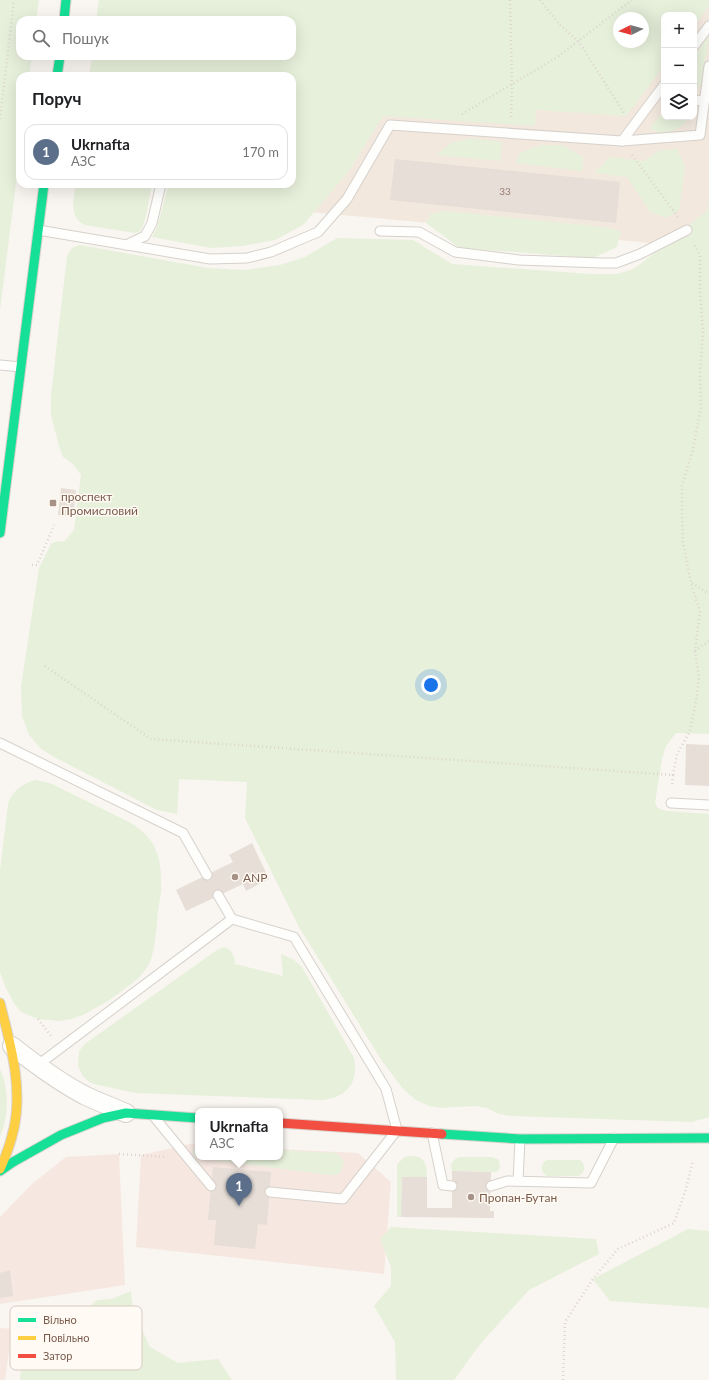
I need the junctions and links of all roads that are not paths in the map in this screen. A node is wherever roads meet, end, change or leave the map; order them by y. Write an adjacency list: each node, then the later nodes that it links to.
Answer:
1 (66, 0): 2 (street)
2 (64, 16)
3 (709, 26): 4 (lane)
4 (697, 42)
5 (59, 60): 7 (street)
6 (709, 66): 10 (lane)
7 (58, 72)
8 (660, 97): 11 (lane)
9 (697, 100): 10 (lane)
10 (704, 101): 11 (lane)
11 (622, 141): 17 (lane)
12 (43, 188): 14 (street)
13 (160, 188): 17 (lane)
14 (38, 230): 17 (lane); 19 (street)
15 (687, 230): 16 (lane)
16 (380, 231)
17 (126, 245)
18 (0, 365): 19 (lane)
19 (21, 367): 20 (street)
20 (0, 533)
21 (0, 743): 24 (lane)
22 (671, 803): 23 (lane)
23 (709, 805)
24 (207, 875)
25 (218, 895): 26 (lane)
26 (232, 920): 29 (lane); 34 (lane)
27 (0, 1003): 28 (street)
28 (6, 1041): 29 (street); 39 (street)
29 (38, 1065): 30 (street)
30 (126, 1113): 31 (street); 39 (street)
31 (152, 1115): 32 (street); 41 (lane)
32 (195, 1118)
33 (283, 1123): 34 (street)
34 (397, 1130): 35 (street); 44 (lane)
35 (432, 1133): 38 (street); 42 (lane)
36 (614, 1138): 37 (street); 38 (street); 40 (lane)
37 (709, 1138)
38 (520, 1139): 40 (lane)
39 (0, 1170)
40 (518, 1181): 43 (lane)
41 (211, 1186)
42 (452, 1186)
43 (491, 1186)
44 (270, 1192)

